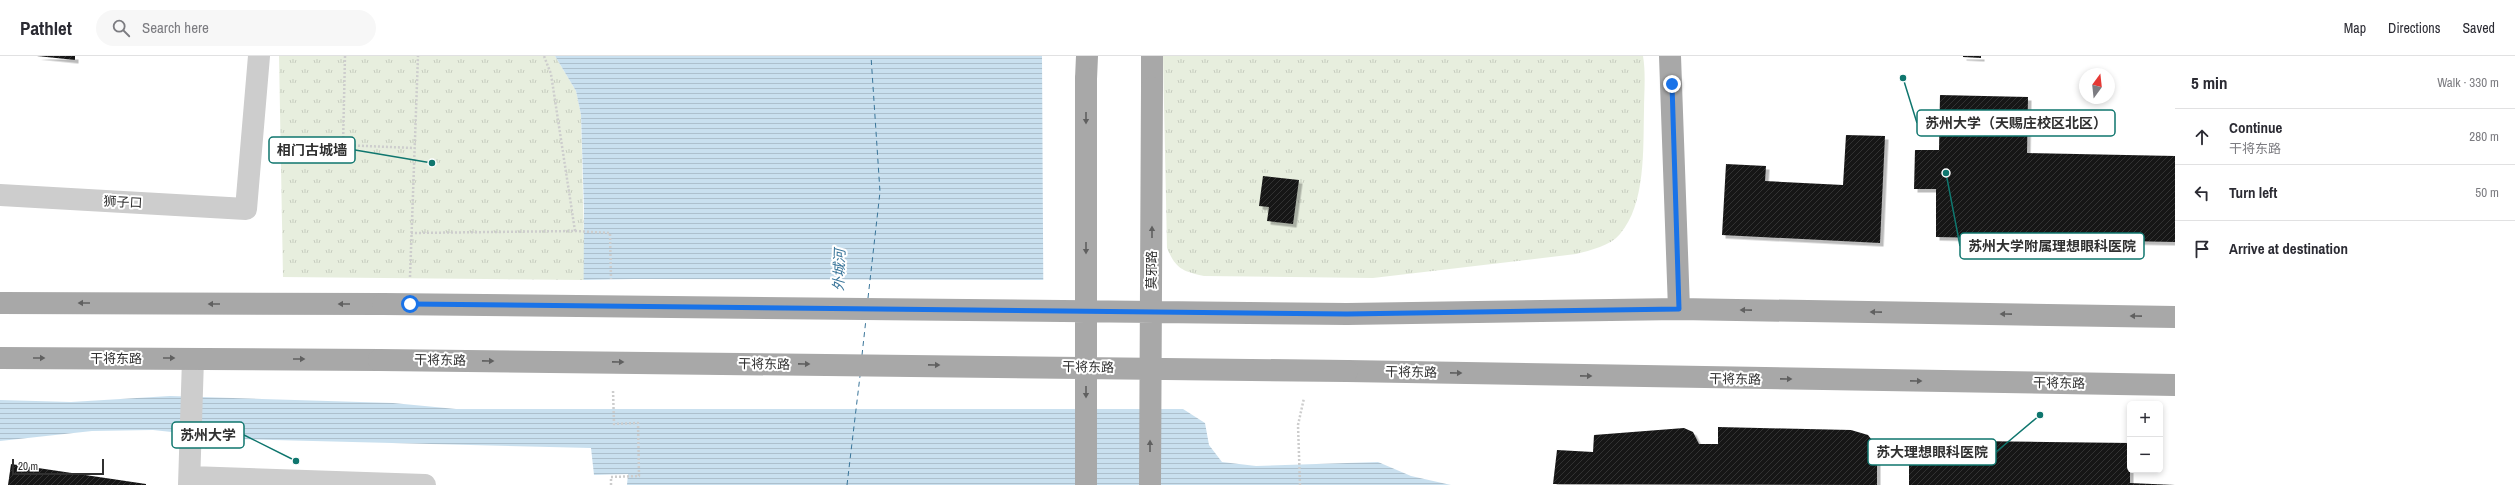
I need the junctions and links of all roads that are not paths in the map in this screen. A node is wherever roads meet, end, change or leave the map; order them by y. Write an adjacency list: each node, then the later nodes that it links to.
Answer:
1 (259, 56): 5 (street, 狮子口)
2 (1087, 56): 14 (main road, one-way to 14, bridge)
3 (1152, 56): 15 (main road, 莫邪路, one-way to 3, bridge)
4 (1670, 56): 7 (main road)
5 (0, 195)
6 (0, 303): 7 (main road, one-way to 6, bridge)
7 (1679, 309): 8 (main road, one-way to 7)
8 (2175, 317)
9 (0, 358): 10 (main road, 干将东路, one-way to 10)
10 (193, 359): 11 (main road, 干将东路, one-way to 11, bridge); 12 (street)
11 (2175, 385)
12 (190, 481): 13 (street)
13 (425, 485)
14 (1086, 485)
15 (1150, 485)

